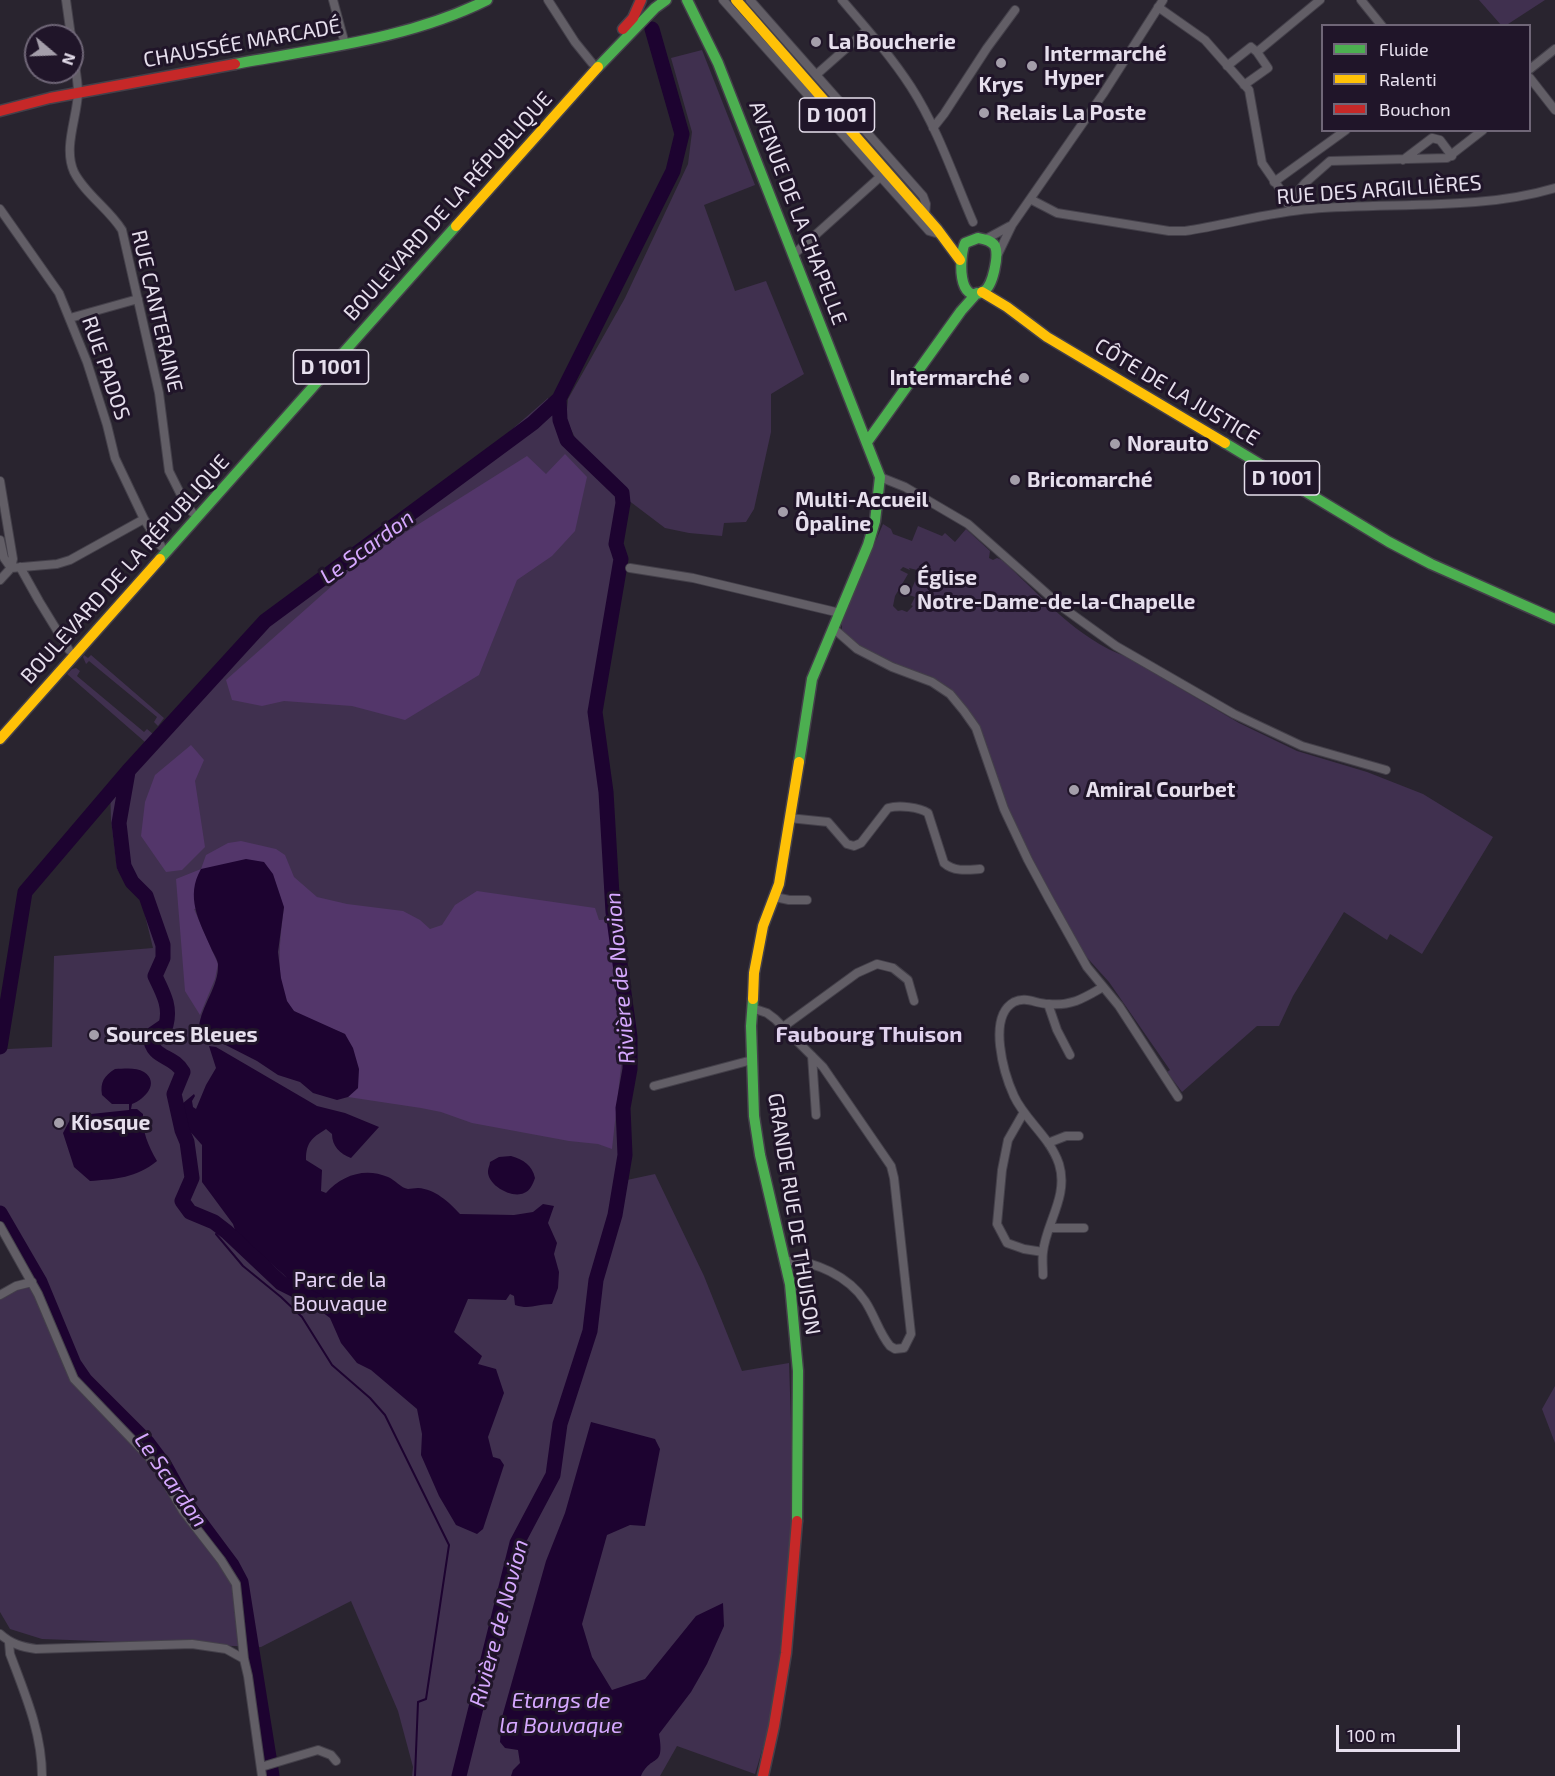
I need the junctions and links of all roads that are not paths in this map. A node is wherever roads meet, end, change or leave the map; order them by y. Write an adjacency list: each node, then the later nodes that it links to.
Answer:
1 (66, 0): 16 (street)
2 (333, 0): 19 (street)
3 (487, 0): 19 (main road, CHAUSSÉE MARCADÉ)
4 (548, 0): 22 (street)
5 (641, 0): 22 (main road, BOULEVARD DE LA RÉPUBLIQUE / D 1001)
6 (666, 0): 77 (main road, BOULEVARD DE LA RÉPUBLIQUE / D 1001)
7 (687, 0): 51 (main road, AVENUE DE LA CHAPELLE)
8 (723, 0): 37 (street)
9 (750, 0): 25 (street)
10 (842, 0): 18 (street)
11 (1320, 0): 21 (street)
12 (1361, 0): 17 (street)
13 (736, 1): 44 (main road, D 1001)
14 (1161, 3): 23 (street); 40 (street)
15 (1015, 10): 32 (street)
16 (69, 24)
17 (1380, 24)
18 (867, 30): 25 (street); 32 (street)
19 (345, 44): 29 (main road, CHAUSSÉE MARCADÉ)
20 (1555, 49): 24 (street)
21 (1257, 52): 23 (street); 28 (street)
22 (592, 63): 63 (main road, BOULEVARD DE LA RÉPUBLIQUE / D 1001)
23 (1227, 66): 28 (street)
24 (1531, 68)
25 (817, 74): 44 (street)
26 (1531, 79): 30 (street)
27 (77, 84): 29 (street, RUE CANTERAINE)
28 (1245, 85): 38 (street)
29 (78, 93): 31 (main road, CHAUSSÉE MARCADÉ); 56 (street, RUE CANTERAINE)
30 (1555, 110)
31 (0, 111)
32 (933, 128): 45 (street)
33 (1343, 132): 38 (street)
34 (1481, 132): 35 (street)
35 (1452, 156): 36 (street); 36 (street)
36 (1403, 160): 41 (street)
37 (880, 177): 47 (street); 51 (street)
38 (1274, 182): 41 (street)
39 (1555, 188): 43 (street, RUE DES ARGILLIÈRES)
40 (1030, 199): 43 (street, RUE DES ARGILLIÈRES); 46 (street)
41 (1289, 202): 43 (street)
42 (0, 209): 59 (street, RUE PADOS)
43 (1286, 213)
44 (926, 215): 47 (main road, D 1001)
45 (973, 222)
46 (1012, 225): 48 (street); 50 (street)
47 (940, 232): 49 (main road); 52 (main road, D 1001)
48 (986, 240): 49 (main road); 50 (main road)
49 (967, 241): 52 (main road)
50 (998, 254): 53 (main road)
51 (793, 255): 60 (main road, AVENUE DE LA CHAPELLE)
52 (960, 260): 54 (main road)
53 (991, 282): 55 (main road); 57 (main road, CÔTE DE LA JUSTICE / D 1001)
54 (964, 286): 55 (main road); 58 (main road)
55 (979, 293): 57 (main road, CÔTE DE LA JUSTICE); 58 (main road)
56 (138, 299): 59 (street); 63 (street, RUE CANTERAINE)
57 (1007, 307): 73 (main road, CÔTE DE LA JUSTICE / D 1001)
58 (961, 311): 60 (main road)
59 (70, 318): 64 (street, RUE PADOS)
60 (867, 442): 61 (main road, GRANDE RUE DE THUISON)
61 (880, 477): 72 (main road, GRANDE RUE DE THUISON); 78 (street)
62 (0, 481): 69 (street)
63 (192, 512): 66 (main road, BOULEVARD DE LA RÉPUBLIQUE / D 1001)
64 (144, 519): 66 (street, RUE PADOS); 68 (street)
65 (0, 540): 69 (street)
66 (161, 546): 75 (main road, BOULEVARD DE LA RÉPUBLIQUE / D 1001)
67 (0, 563): 69 (street)
68 (21, 567): 69 (street); 75 (street)
69 (11, 568): 71 (street)
70 (630, 568): 72 (street)
71 (0, 580)
72 (840, 613): 74 (main road, GRANDE RUE DE THUISON)
73 (1555, 619)
74 (833, 628): 79 (main road, GRANDE RUE DE THUISON); 83 (street)
75 (69, 650): 76 (main road, BOULEVARD DE LA RÉPUBLIQUE / D 1001)
76 (0, 727)
77 (0, 739)
78 (1386, 770)
79 (789, 818): 80 (street); 81 (main road, GRANDE RUE DE THUISON)
80 (980, 869)
81 (775, 897): 82 (street); 86 (main road, GRANDE RUE DE THUISON)
82 (807, 900)
83 (1103, 987): 85 (street); 92 (street)
84 (914, 1001): 87 (street)
85 (1048, 1004): 88 (street); 93 (street)
86 (752, 1008): 87 (street); 90 (main road, GRANDE RUE DE THUISON)
87 (783, 1027): 89 (street)
88 (1070, 1055)
89 (812, 1056): 94 (street); 101 (street)
90 (752, 1060): 91 (street); 101 (main road, GRANDE RUE DE THUISON)
91 (654, 1086)
92 (1178, 1097)
93 (1024, 1112): 96 (street); 100 (street)
94 (816, 1115)
95 (1079, 1136): 96 (street)
96 (1048, 1143): 98 (street)
97 (0, 1226): 103 (street)
98 (1051, 1228): 99 (street); 100 (street)
99 (1084, 1228)
100 (1043, 1252): 102 (street)
101 (786, 1261): 112 (main road, GRANDE RUE DE THUISON)
102 (1043, 1275)
103 (32, 1282): 104 (street); 107 (street)
104 (0, 1295)
105 (0, 1634): 106 (street)
106 (9, 1642): 107 (street); 110 (street)
107 (244, 1659): 109 (street)
108 (336, 1761): 109 (street)
109 (267, 1766): 111 (street)
110 (42, 1776)
111 (262, 1776)
112 (763, 1776)

